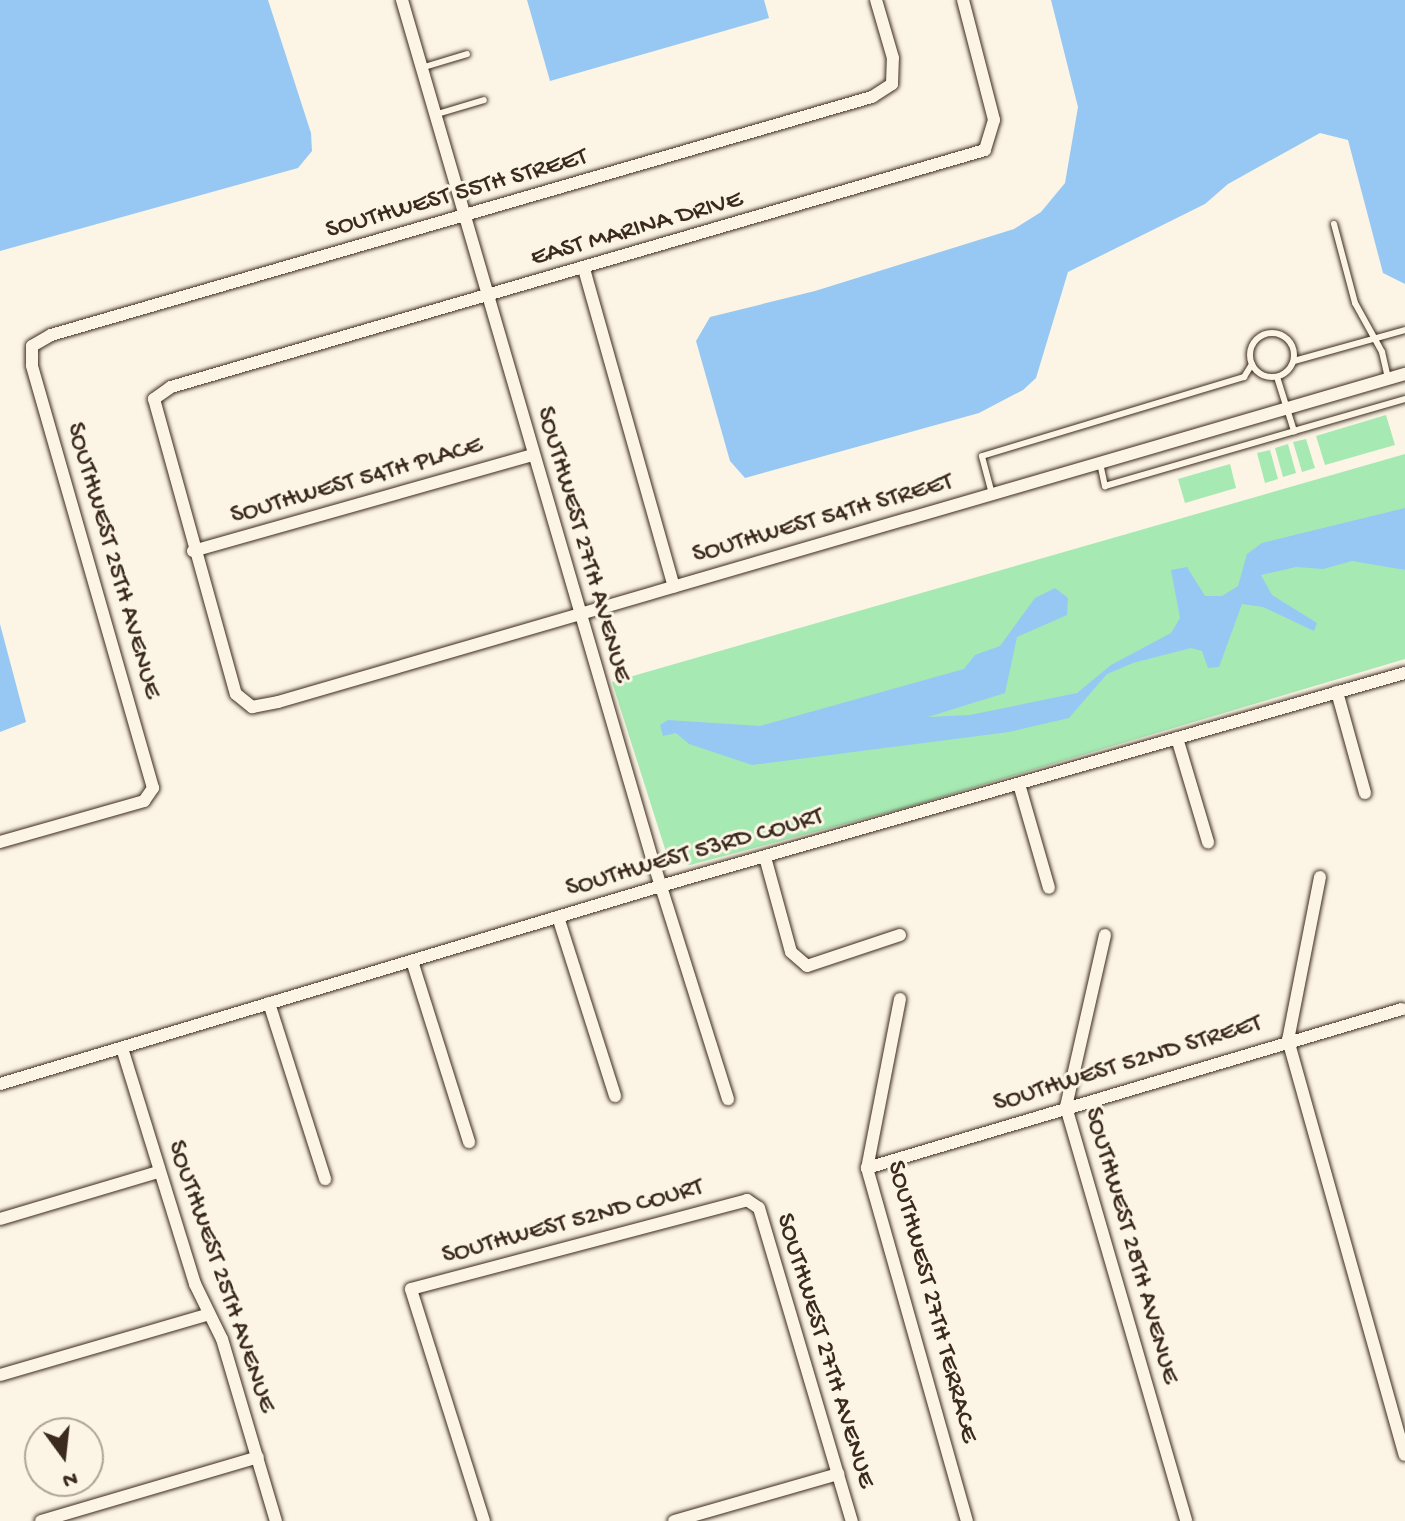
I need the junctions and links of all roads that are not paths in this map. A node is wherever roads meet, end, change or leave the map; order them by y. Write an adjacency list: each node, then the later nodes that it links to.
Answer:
1 (403, 0): 5 (street, SOUTHWEST 27TH AVENUE)
2 (876, 0): 8 (street, SOUTHWEST 55TH STREET)
3 (963, 0): 10 (street, EAST MARINA DRIVE)
4 (467, 54): 5 (lane)
5 (421, 68): 7 (street, SOUTHWEST 27TH AVENUE)
6 (484, 100): 7 (lane)
7 (434, 115): 8 (street, SOUTHWEST 27TH AVENUE)
8 (463, 217): 11 (street, SOUTHWEST 27TH AVENUE); 14 (street, SOUTHWEST 55TH STREET)
9 (1334, 224): 13 (lane)
10 (584, 269): 11 (street, EAST MARINA DRIVE); 27 (street)
11 (489, 297): 23 (street, SOUTHWEST 27TH AVENUE); 26 (street, EAST MARINA DRIVE)
12 (1405, 330): 13 (lane)
13 (1374, 339): 15 (lane); 19 (lane)
14 (32, 346): 34 (street, SOUTHWEST 25TH AVENUE)
15 (1294, 361): 16 (lane); 18 (lane)
16 (1252, 364): 18 (lane); 25 (lane)
17 (1405, 374): 19 (street, SOUTHWEST 54TH STREET)
18 (1277, 377): 21 (lane)
19 (1388, 379): 21 (street, SOUTHWEST 54TH STREET)
20 (1405, 399): 22 (lane)
21 (1287, 408): 22 (lane); 24 (street, SOUTHWEST 54TH STREET)
22 (1294, 431): 24 (lane)
23 (532, 455): 26 (street, SOUTHWEST 54TH PLACE); 28 (street, SOUTHWEST 27TH AVENUE)
24 (1100, 463): 25 (street, SOUTHWEST 54TH STREET)
25 (992, 494): 27 (street, SOUTHWEST 54TH STREET)
26 (193, 551): 28 (street, SOUTHWEST 54TH STREET)
27 (674, 586): 28 (street, SOUTHWEST 54TH STREET)
28 (579, 614): 38 (street, SOUTHWEST 27TH AVENUE)
29 (1405, 673): 30 (street, SOUTHWEST 53RD COURT)
30 (1337, 692): 31 (street, SOUTHWEST 53RD COURT); 33 (street)
31 (1177, 738): 32 (street, SOUTHWEST 53RD COURT); 35 (street)
32 (1019, 784): 36 (street, SOUTHWEST 53RD COURT); 39 (street)
33 (1365, 793)
34 (0, 842)
35 (1208, 842)
36 (765, 857): 38 (street, SOUTHWEST 53RD COURT); 41 (street)
37 (1320, 877): 47 (street)
38 (664, 885): 40 (street, SOUTHWEST 53RD COURT); 51 (street, SOUTHWEST 27TH AVENUE)
39 (1049, 888)
40 (558, 917): 43 (street, SOUTHWEST 53RD COURT); 50 (street)
41 (900, 935)
42 (1105, 935): 52 (street, SOUTHWEST 28TH AVENUE)
43 (412, 961): 45 (street, SOUTHWEST 53RD COURT); 53 (street)
44 (900, 999): 54 (street, SOUTHWEST 27TH TERRACE)
45 (269, 1003): 48 (street, SOUTHWEST 53RD COURT); 56 (street)
46 (1403, 1008): 47 (street, SOUTHWEST 52ND STREET)
47 (1288, 1040): 52 (street, SOUTHWEST 52ND STREET); 61 (street)
48 (122, 1048): 49 (street, SOUTHWEST 53RD COURT); 55 (street, SOUTHWEST 25TH AVENUE)
49 (0, 1084)
50 (615, 1096)
51 (728, 1099)
52 (1066, 1107): 54 (street, SOUTHWEST 52ND STREET); 70 (street, SOUTHWEST 28TH AVENUE)
53 (469, 1142)
54 (867, 1168): 69 (street, SOUTHWEST 27TH TERRACE)
55 (158, 1172): 58 (street); 59 (street, SOUTHWEST 25TH AVENUE)
56 (325, 1179)
57 (747, 1200): 63 (street, SOUTHWEST 27TH AVENUE); 66 (street, SOUTHWEST 52ND COURT)
58 (0, 1219)
59 (206, 1315): 60 (street); 62 (street, SOUTHWEST 25TH AVENUE)
60 (0, 1375)
61 (1405, 1455)
62 (258, 1457): 64 (street); 65 (street, SOUTHWEST 25TH AVENUE)
63 (838, 1474): 67 (street); 68 (street, SOUTHWEST 27TH AVENUE)
64 (41, 1521)
65 (276, 1521)
66 (484, 1521)
67 (674, 1521)
68 (852, 1521)
69 (967, 1521)
70 (1186, 1521)

